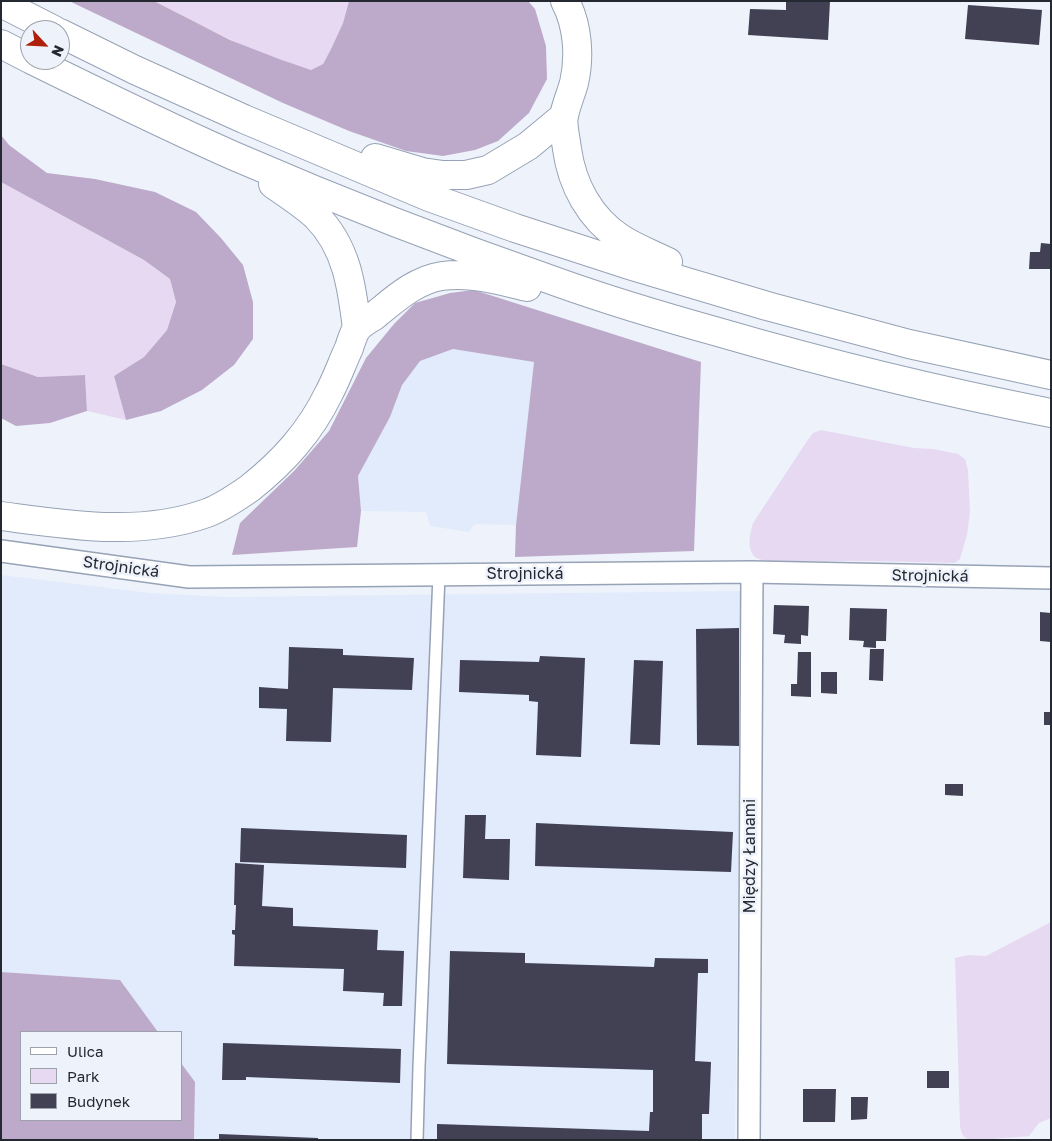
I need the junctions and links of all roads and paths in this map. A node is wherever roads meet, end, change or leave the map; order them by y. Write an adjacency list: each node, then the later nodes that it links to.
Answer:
1 (565, 1): 8 (highway)
2 (1, 2): 3 (highway)
3 (35, 20)
4 (70, 38): 9 (highway)
5 (1, 44): 6 (highway)
6 (20, 54)
7 (53, 70): 10 (highway)
8 (563, 117): 9 (highway); 11 (highway)
9 (244, 119): 11 (highway)
10 (233, 155): 12 (highway); 13 (highway)
11 (767, 306): 14 (highway)
12 (670, 318): 13 (highway); 15 (highway)
13 (357, 329): 16 (highway)
14 (1051, 375)
15 (1051, 413)
16 (1, 516)
17 (1, 551): 19 (street, Strojnická)
18 (752, 572): 19 (street, Strojnická); 20 (street, Strojnická); 22 (street, Między Łanami)
19 (439, 575): 21 (lane)
20 (1051, 578)
21 (417, 1140)
22 (749, 1140)

